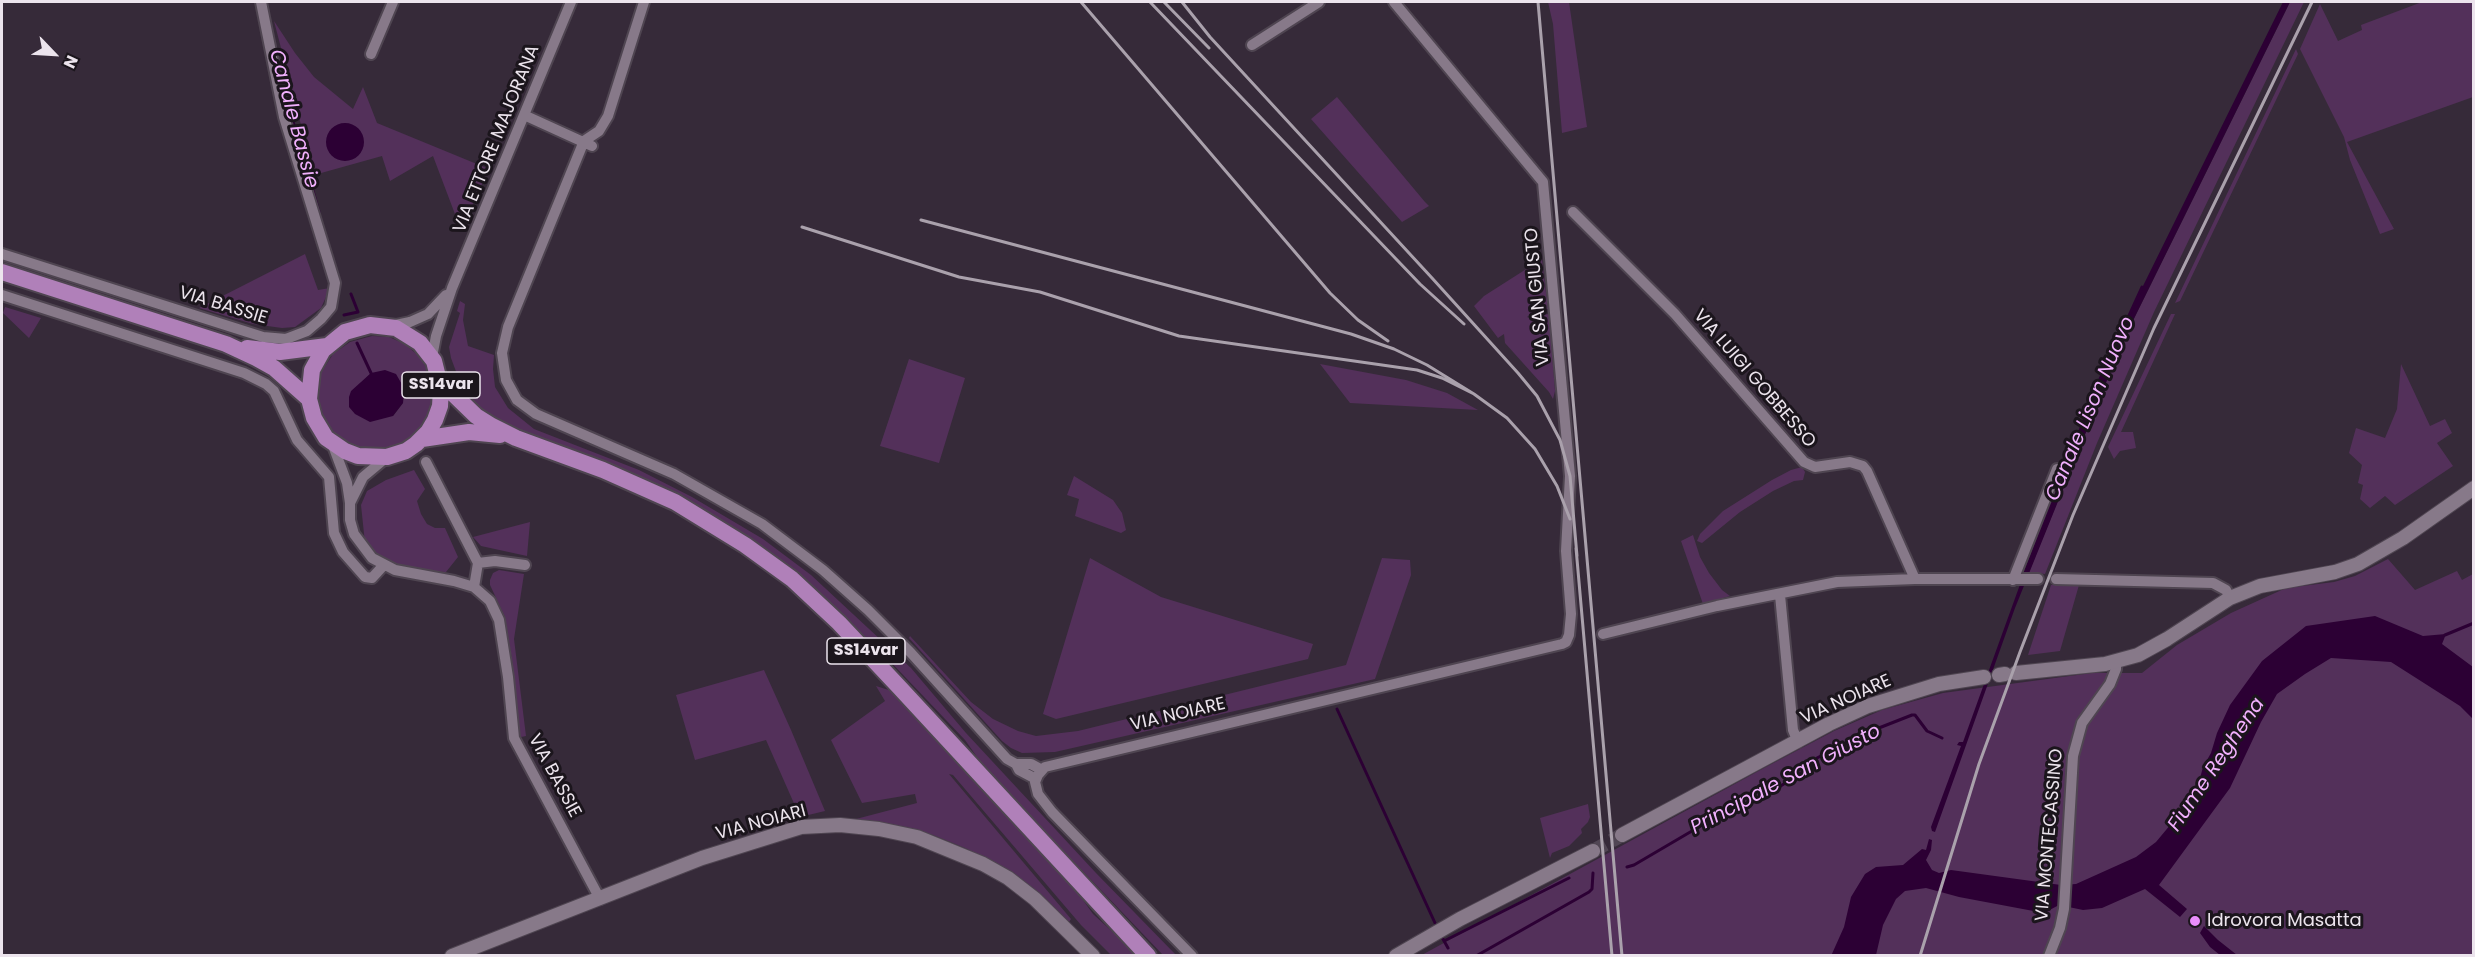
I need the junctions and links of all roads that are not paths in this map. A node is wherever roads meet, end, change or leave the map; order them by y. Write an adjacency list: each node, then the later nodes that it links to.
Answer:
1 (261, 2): 12 (street, VIA BASSIE)
2 (393, 2): 8 (street)
3 (572, 2): 9 (street, VIA ETTORE MAJORANA)
4 (644, 2): 10 (street)
5 (1319, 2): 7 (street)
6 (1394, 2): 41 (street, VIA SAN GIUSTO)
7 (1252, 45)
8 (371, 54)
9 (524, 115): 10 (street); 14 (street, VIA ETTORE MAJORANA)
10 (588, 144): 46 (street)
11 (1573, 212): 33 (street, VIA LUIGI GOBBESSO)
12 (2, 254)
13 (2, 272): 17 (highway, SS14var)
14 (452, 288): 16 (street, VIA ETTORE MAJORANA); 19 (street, VIA ETTORE MAJORANA)
15 (2, 295): 32 (street)
16 (388, 326): 18 (highway, SS14var); 19 (highway, SS14var)
17 (226, 344): 18 (highway, SS14var); 21 (highway, SS14var)
18 (327, 346): 21 (highway, SS14var)
19 (432, 357): 20 (highway, SS14var)
20 (441, 382): 22 (highway, SS14var); 23 (highway, SS14var)
21 (309, 399): 24 (highway, SS14var)
22 (516, 438): 23 (highway, SS14var); 52 (highway, SS14var)
23 (422, 439): 25 (highway, SS14var)
24 (332, 442): 25 (highway, SS14var); 29 (street)
25 (387, 457): 29 (street)
26 (426, 462): 30 (street)
27 (2057, 469): 36 (street)
28 (2474, 488): 39 (street)
29 (350, 503): 32 (street)
30 (478, 563): 31 (street); 37 (street)
31 (525, 565)
32 (383, 566): 37 (street)
33 (1915, 579): 36 (street); 38 (street)
34 (2038, 579): 36 (street)
35 (2056, 579): 39 (street)
36 (2015, 580)
37 (474, 587): 49 (street, VIA BASSIE)
38 (1780, 595): 40 (street); 45 (street, VIA NOIARE)
39 (2230, 598): 42 (street)
40 (1602, 634)
41 (1566, 642): 46 (street, VIA NOIARE)
42 (2116, 662): 43 (street); 55 (street, VIA MONTECASSINO)
43 (2006, 674)
44 (1984, 677): 45 (street, VIA NOIARE)
45 (1798, 742): 47 (street)
46 (1039, 774): 53 (street)
47 (1622, 836)
48 (1593, 851): 54 (street)
49 (600, 899): 50 (street, VIA NOIARI); 51 (street, VIA NOIARI)
50 (453, 956)
51 (1093, 956)
52 (1148, 956)
53 (1192, 956)
54 (1396, 956)
55 (2049, 956)

